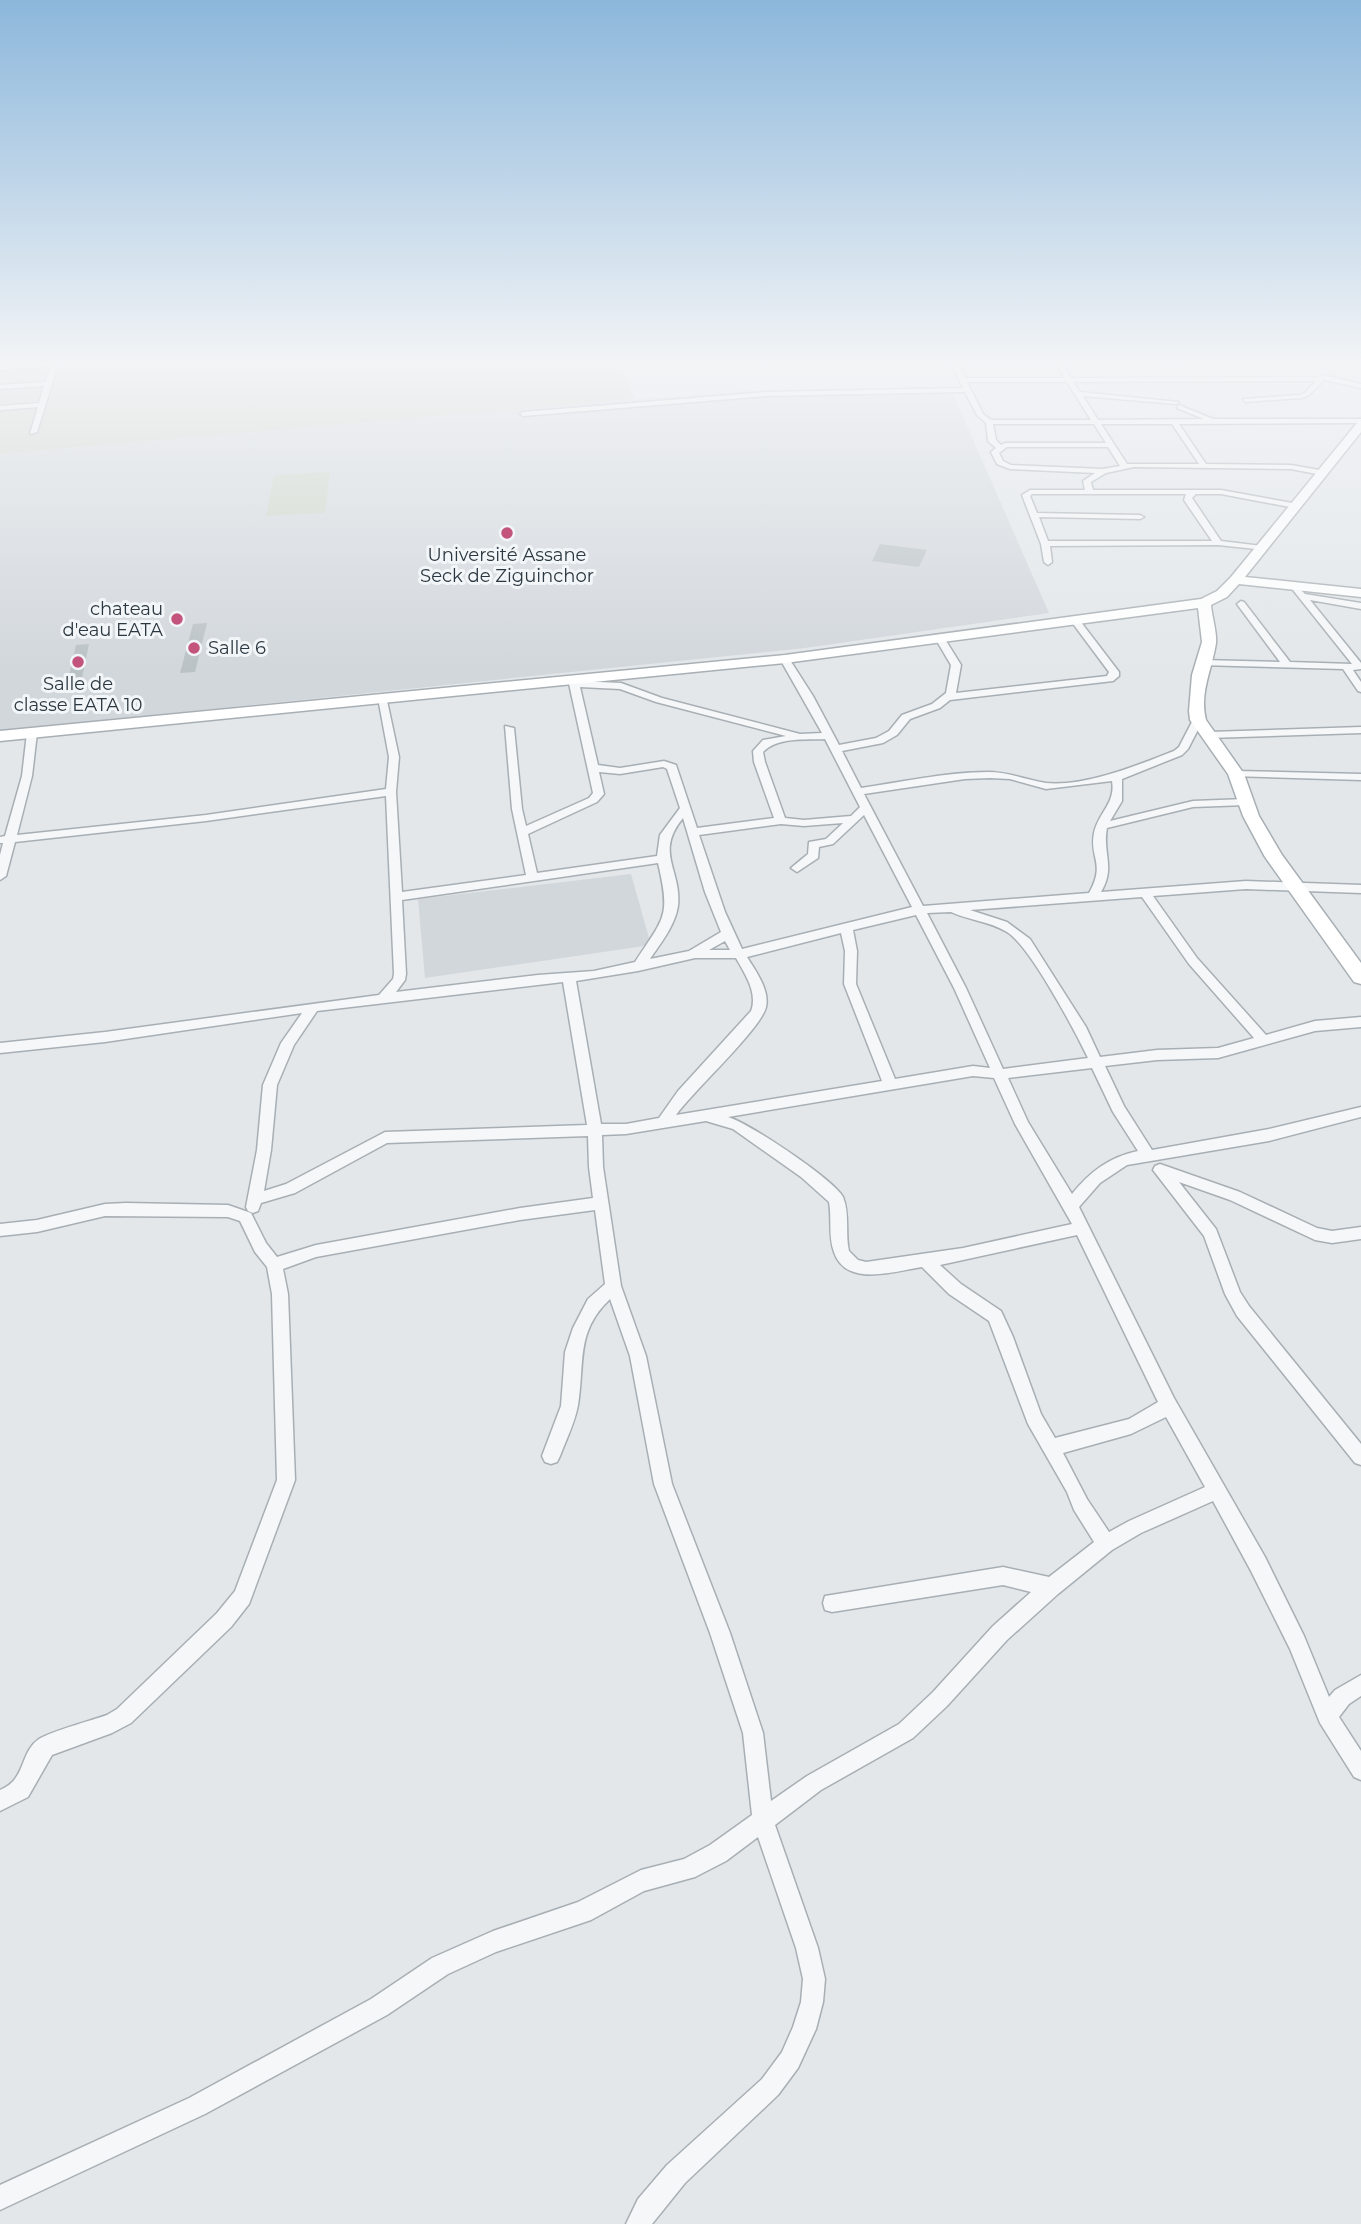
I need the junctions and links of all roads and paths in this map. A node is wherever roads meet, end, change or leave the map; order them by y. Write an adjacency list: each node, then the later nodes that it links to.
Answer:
1 (1000, 462): 8 (street)
2 (1121, 462): 6 (street)
3 (1201, 462): 7 (street)
4 (1331, 462): 9 (street)
5 (1162, 465): 6 (street); 7 (street); 10 (street)
6 (1124, 466): 8 (street)
7 (1204, 466): 9 (street)
8 (1104, 471): 12 (street)
9 (1322, 473): 17 (street)
10 (1167, 474)
11 (1172, 482): 14 (street)
12 (1089, 491): 13 (street); 19 (street)
13 (1125, 491): 14 (street); 16 (street)
14 (1178, 491): 15 (street)
15 (1195, 491): 17 (street); 20 (street)
16 (1130, 499)
17 (1295, 506): 22 (street)
18 (1135, 508): 19 (street)
19 (1035, 515): 21 (street)
20 (1218, 542): 21 (street); 22 (street)
21 (1045, 544): 23 (street)
22 (1262, 548): 24 (street)
23 (1048, 562)
24 (1236, 580): 25 (street); 27 (street)
25 (1299, 592): 26 (street); 29 (street); 35 (street)
26 (1361, 593)
27 (1204, 603): 30 (street); 33 (street)
28 (1241, 604): 34 (street)
29 (1361, 606)
30 (1074, 619): 31 (street); 39 (street)
31 (940, 638): 32 (street); 39 (street)
32 (785, 659): 37 (street); 47 (street)
33 (1202, 663): 34 (street); 41 (street)
34 (1288, 666): 36 (street)
35 (1360, 667): 36 (street)
36 (1347, 668): 38 (street)
37 (574, 681): 40 (street); 48 (street); 50 (street)
38 (1361, 689)
39 (948, 697): 49 (street)
40 (383, 698): 44 (street); 54 (street)
41 (1198, 720): 45 (street); 52 (street)
42 (509, 728): 62 (street)
43 (1361, 730): 45 (street)
44 (32, 733): 46 (street); 64 (street)
45 (1209, 735): 51 (street)
46 (0, 736)
47 (830, 736): 48 (street); 49 (street)
48 (800, 737): 60 (street)
49 (836, 749): 55 (street)
50 (593, 768): 57 (street); 62 (street)
51 (1236, 774): 53 (street); 56 (street)
52 (1116, 777): 55 (street); 61 (street)
53 (1361, 777)
54 (391, 792): 64 (street); 72 (street)
55 (858, 792): 58 (street)
56 (1247, 802): 61 (street); 69 (street)
57 (686, 808): 63 (street); 65 (street)
58 (866, 808): 59 (street); 75 (street)
59 (852, 819): 60 (street); 66 (street)
60 (781, 821): 63 (street)
61 (1101, 826): 73 (street)
62 (523, 832): 68 (street)
63 (693, 832): 77 (street)
64 (5, 839): 67 (street)
65 (663, 859): 68 (street); 80 (street)
66 (796, 868)
67 (0, 876)
68 (533, 879): 72 (street)
69 (1296, 888): 70 (street); 71 (street); 82 (street)
70 (1361, 889)
71 (1145, 892): 73 (street); 86 (street)
72 (395, 897): 83 (street)
73 (1092, 898): 74 (street)
74 (948, 908): 75 (street); 88 (street)
75 (920, 910): 76 (street); 89 (street)
76 (846, 927): 78 (street); 90 (street)
77 (728, 934): 78 (street); 79 (street)
78 (740, 954): 79 (street); 93 (street)
79 (686, 956): 80 (street)
80 (638, 967): 81 (street)
81 (569, 977): 83 (street); 94 (street)
82 (1361, 977)
83 (382, 1000): 84 (street)
84 (313, 1008): 87 (street); 97 (street)
85 (1361, 1022): 86 (street)
86 (1264, 1041): 88 (street)
87 (0, 1048)
88 (1097, 1064): 89 (street); 95 (street)
89 (1000, 1074): 90 (street); 99 (street)
90 (891, 1086): 92 (street)
91 (1361, 1112): 95 (street)
92 (707, 1116): 93 (street); 104 (street)
93 (663, 1123): 94 (street)
94 (595, 1130): 97 (street); 98 (street)
95 (1148, 1156): 96 (street); 99 (street)
96 (1160, 1170): 103 (street); 109 (street)
97 (255, 1199): 100 (street)
98 (601, 1203): 105 (street); 106 (street)
99 (1070, 1206): 101 (street)
100 (250, 1223): 102 (street); 105 (street)
101 (1080, 1228): 104 (street); 107 (street)
102 (0, 1230)
103 (1361, 1233)
104 (925, 1260): 108 (street)
105 (274, 1265): 118 (street)
106 (614, 1286): 110 (street); 119 (street)
107 (1168, 1404): 108 (street); 111 (street)
108 (1052, 1447): 112 (street)
109 (1359, 1450)
110 (551, 1456)
111 (1215, 1491): 112 (street); 116 (street)
112 (1106, 1544): 113 (street)
113 (1051, 1587): 114 (street); 119 (street)
114 (832, 1604)
115 (1361, 1685): 116 (street)
116 (1327, 1716): 117 (street)
117 (1361, 1770)
118 (0, 1801)
119 (763, 1822): 120 (street); 121 (street)
120 (0, 2198)
121 (639, 2224)

